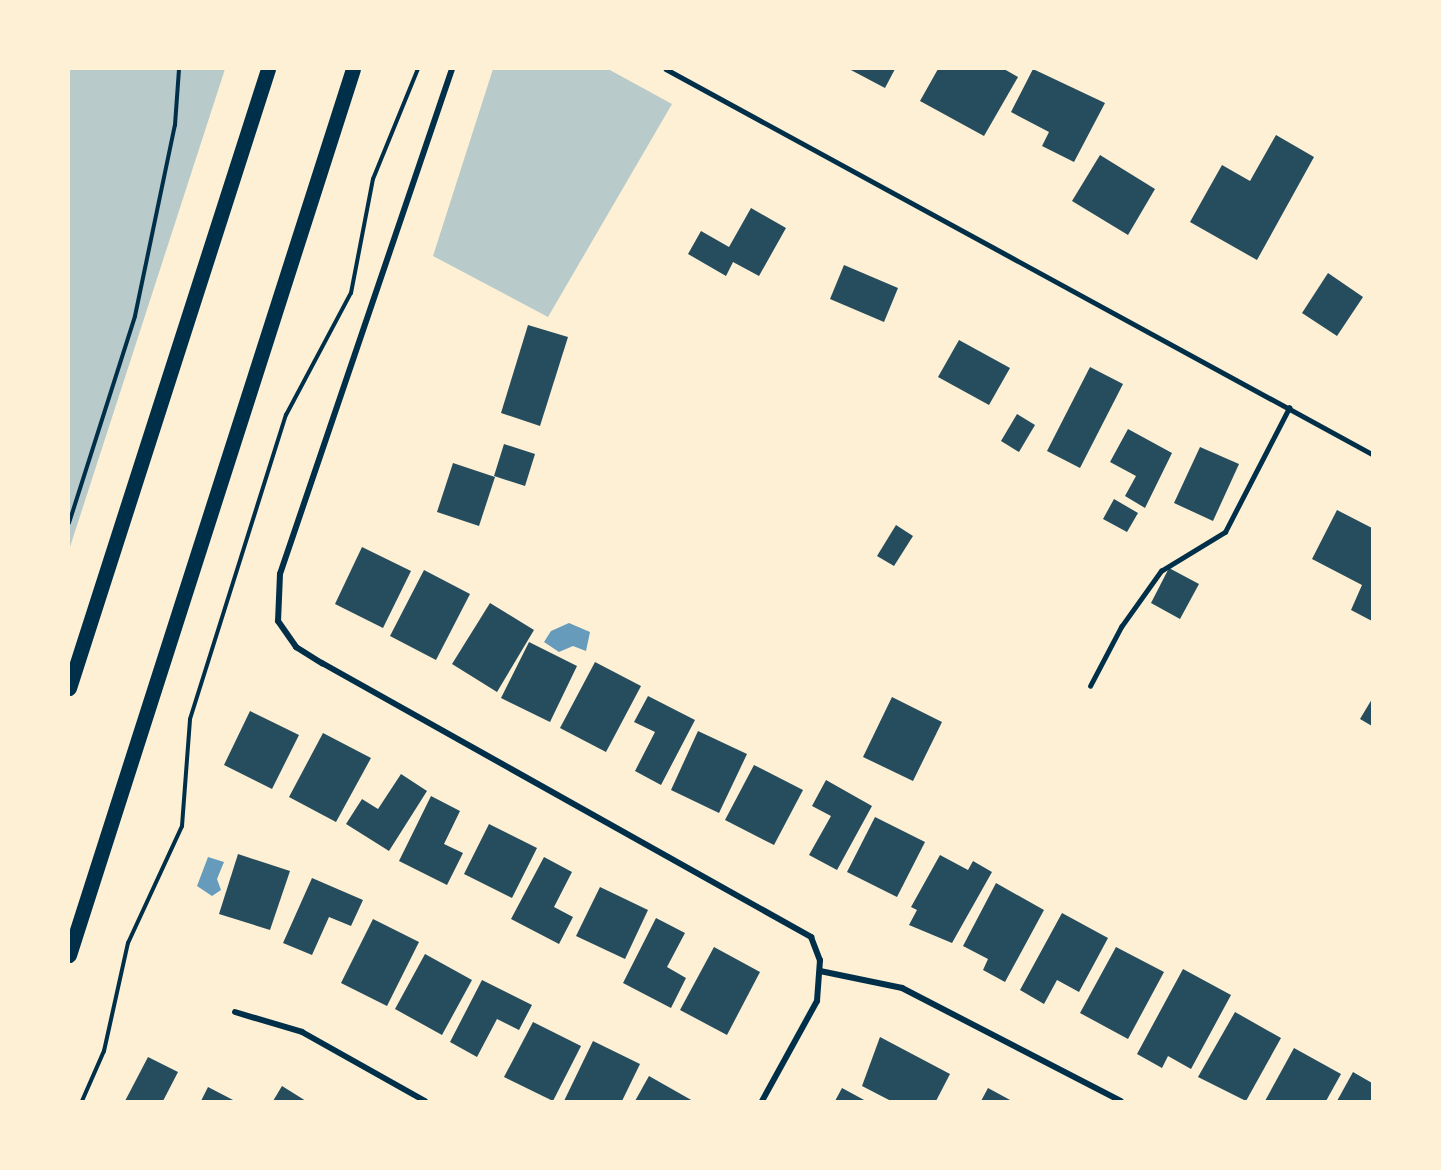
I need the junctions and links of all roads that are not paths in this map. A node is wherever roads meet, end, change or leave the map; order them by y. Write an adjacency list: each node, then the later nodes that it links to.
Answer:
1 (268, 69): 8 (main road)
2 (353, 69): 9 (main road)
3 (452, 69): 10 (street)
4 (666, 69): 5 (lane)
5 (1289, 408): 6 (lane); 7 (lane)
6 (1372, 454)
7 (1090, 686)
8 (69, 688)
9 (69, 955)
10 (820, 971): 13 (street); 14 (street)
11 (235, 1012): 12 (street)
12 (425, 1101)
13 (762, 1101)
14 (1122, 1101)

